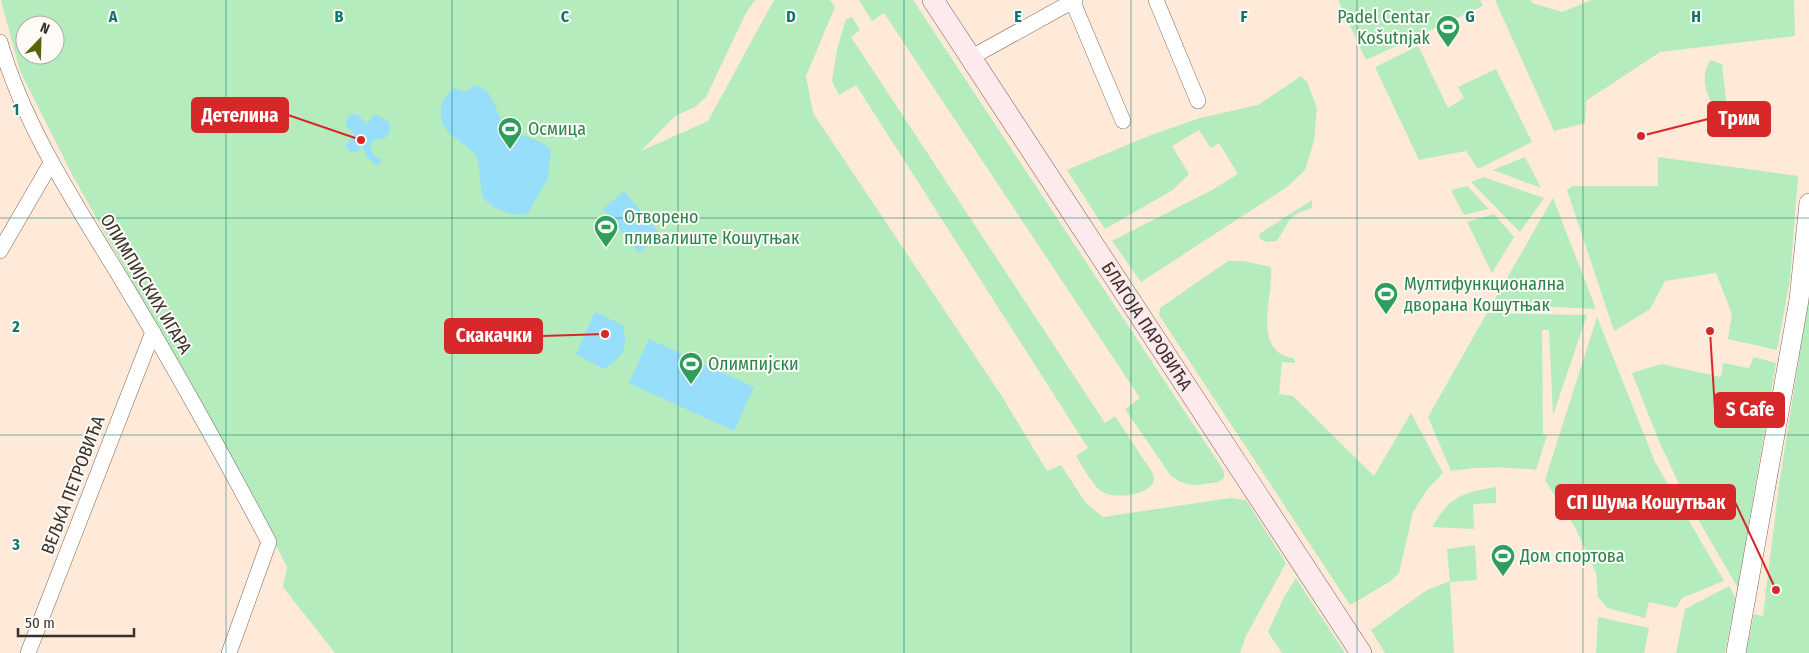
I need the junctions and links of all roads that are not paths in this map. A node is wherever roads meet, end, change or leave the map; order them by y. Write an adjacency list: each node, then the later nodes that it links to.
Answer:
1 (933, 0): 5 (main road, БЛАГОЈА ПАРОВИЋА)
2 (1156, 0): 6 (street)
3 (1073, 1): 5 (street); 7 (street)
4 (0, 42): 8 (street, ОЛИМПИЈСКИХ ИГАРА)
5 (970, 58): 14 (main road, БЛАГОЈА ПАРОВИЋА)
6 (1198, 101)
7 (1123, 121)
8 (51, 163): 10 (street); 11 (street, ОЛИМПИЈСКИХ ИГАРА)
9 (1809, 203): 15 (street)
10 (0, 251)
11 (153, 332): 12 (street, ВЕЉКА ПЕТРОВИЋА); 13 (street, ОЛИМПИЈСКИХ ИГАРА)
12 (28, 653)
13 (229, 653)
14 (1361, 653)
15 (1736, 653)

